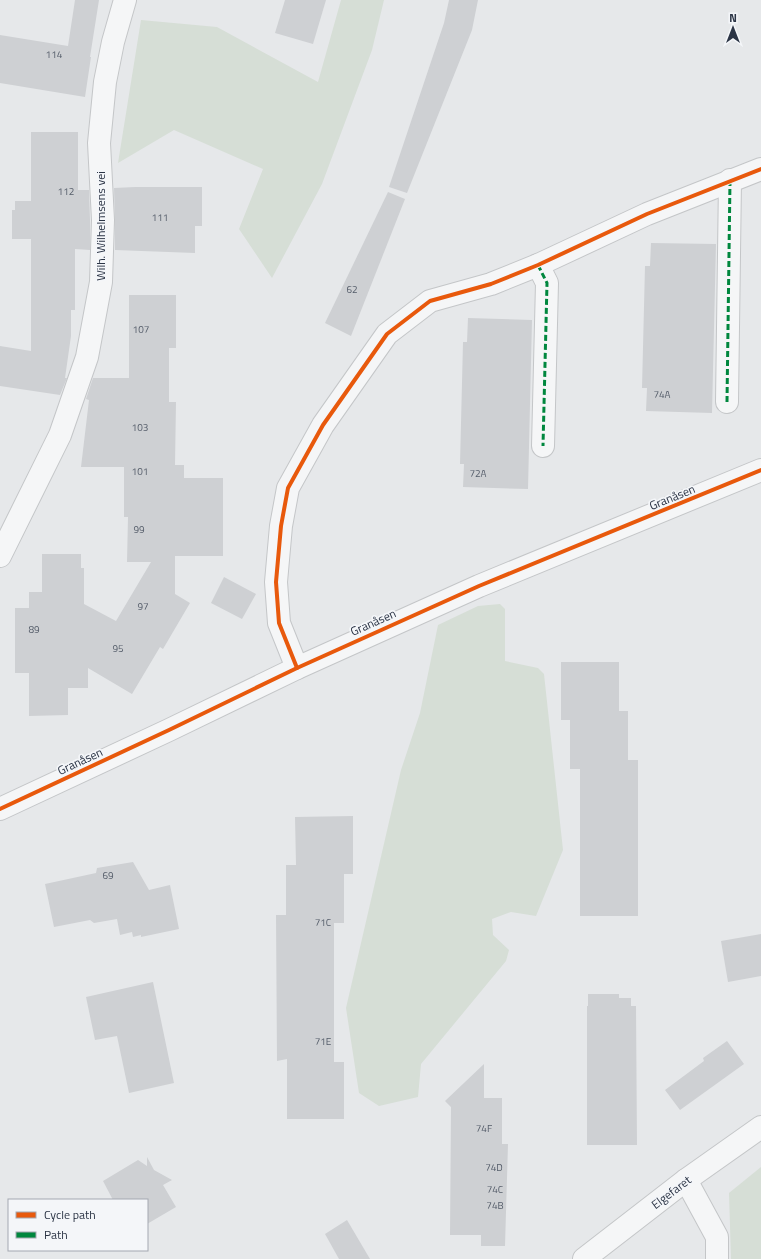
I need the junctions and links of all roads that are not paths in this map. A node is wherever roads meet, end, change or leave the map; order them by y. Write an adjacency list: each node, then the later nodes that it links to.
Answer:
1 (125, 0): 8 (street, Wilh. Wilhelmsens vei)
2 (761, 169): 3 (street)
3 (730, 180): 4 (street); 5 (street)
4 (538, 265): 6 (street); 9 (street)
5 (728, 402)
6 (543, 446)
7 (761, 470): 9 (street, Granåsen)
8 (0, 556)
9 (297, 668): 10 (street, Granåsen)
10 (0, 809)
11 (761, 1127): 12 (street, Elgefaret)
12 (686, 1180): 13 (street, Elgefaret); 14 (street)
13 (584, 1259)
14 (718, 1259)

